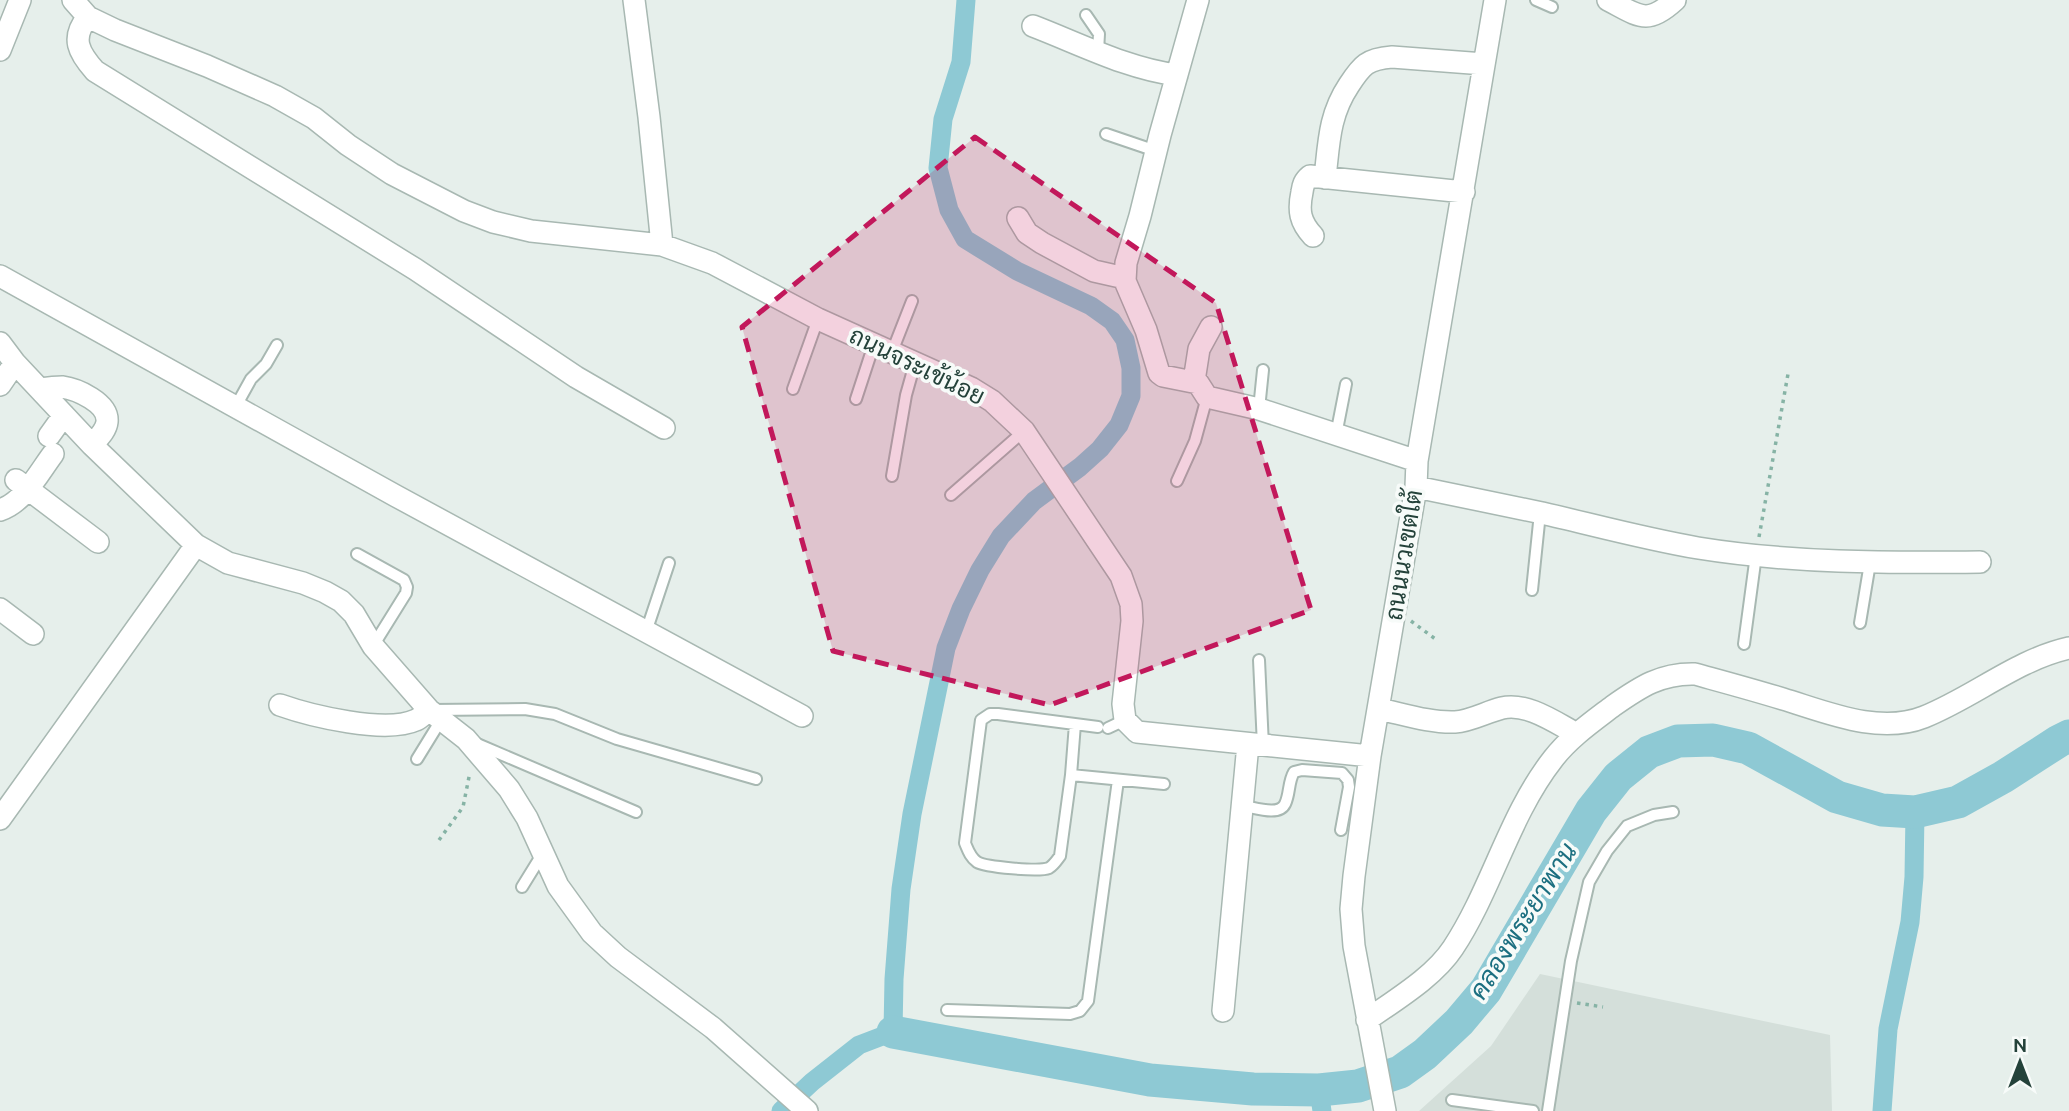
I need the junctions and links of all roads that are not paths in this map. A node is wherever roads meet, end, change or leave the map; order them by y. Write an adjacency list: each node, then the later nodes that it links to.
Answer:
1 (19, 0): 13 (street)
2 (73, 0): 11 (street)
3 (634, 0): 23 (street)
4 (1198, 0): 16 (street)
5 (1495, 0): 15 (street, ถนนนวเขตใต้)
6 (1536, 0): 9 (lane)
7 (1608, 0): 8 (street)
8 (1675, 0)
9 (1552, 7)
10 (1086, 15): 14 (lane)
11 (88, 17): 23 (street, ถนนจระเข้น้อย); 44 (street)
12 (1033, 26): 14 (street)
13 (0, 50)
14 (1098, 51): 16 (street)
15 (1484, 64): 19 (street); 20 (street, ถนนนวเขตใต้)
16 (1177, 75): 18 (street)
17 (1106, 134): 18 (lane)
18 (1156, 150): 25 (street)
19 (1325, 178): 20 (street); 22 (street)
20 (1464, 192): 48 (street, ถนนนวเขตใต้)
21 (1018, 218): 25 (street)
22 (1313, 236)
23 (662, 246): 27 (street, ถนนจระเข้น้อย)
24 (0, 276): 41 (street)
25 (1125, 278): 39 (street)
26 (912, 301): 31 (lane)
27 (818, 319): 31 (street, ถนนจระเข้น้อย); 38 (lane)
28 (1211, 327): 39 (street)
29 (0, 343): 32 (street)
30 (277, 345): 41 (lane)
31 (883, 348): 33 (street, ถนนจระเข้น้อย); 40 (lane)
32 (15, 363): 36 (street); 37 (street)
33 (915, 363): 45 (street, ถนนจระเข้น้อย); 49 (lane)
34 (1263, 370): 42 (lane)
35 (1346, 384): 46 (lane)
36 (0, 385)
37 (40, 389): 43 (street); 47 (street)
38 (793, 389)
39 (1200, 389): 42 (street); 50 (lane)
40 (856, 399)
41 (236, 406): 66 (street)
42 (1259, 409): 46 (street)
43 (69, 420): 47 (street); 51 (street)
44 (664, 429)
45 (1024, 431): 53 (lane); 77 (street, ถนนจระเข้น้อย)
46 (1336, 435): 48 (street)
47 (92, 445): 57 (street)
48 (1417, 461): 52 (street, ถนนนวเขตใต้)
49 (892, 476)
50 (1177, 481)
51 (21, 485): 54 (street); 56 (street)
52 (1416, 487): 55 (street); 73 (street, ถนนนวเขตใต้)
53 (951, 495)
54 (0, 510)
55 (1540, 513): 59 (street); 63 (lane)
56 (98, 542)
57 (196, 545): 69 (street); 90 (street)
58 (357, 554): 69 (lane)
59 (1756, 555): 62 (street); 68 (lane)
60 (1980, 562): 62 (street)
61 (669, 564): 66 (lane)
62 (1870, 564): 65 (lane)
63 (1532, 590)
64 (0, 609): 67 (street)
65 (1860, 623)
66 (646, 632): 75 (street)
67 (33, 634)
68 (1744, 644)
69 (373, 646): 74 (street)
70 (2069, 648): 78 (street)
71 (1259, 660): 80 (lane)
72 (279, 705): 74 (street)
73 (1379, 709): 78 (street); 81 (street, ถนนนวเขตใต้)
74 (435, 715): 79 (street); 82 (lane); 84 (lane)
75 (802, 716)
76 (1075, 724): 77 (lane); 83 (lane); 83 (lane)
77 (1110, 725): 80 (street)
78 (1584, 728): 96 (street)
79 (471, 744): 88 (lane); 92 (street)
80 (1255, 745): 81 (street); 87 (street)
81 (1370, 756): 96 (street, ถนนนวเขตใต้)
82 (417, 759)
83 (1071, 775): 85 (lane)
84 (756, 779)
85 (1118, 780): 86 (lane); 94 (lane)
86 (1164, 784)
87 (1243, 806): 91 (lane); 95 (street)
88 (636, 812)
89 (1673, 812): 101 (lane)
90 (0, 819)
91 (1341, 830)
92 (543, 853): 93 (lane); 99 (street)
93 (522, 887)
94 (947, 1010)
95 (1223, 1012)
96 (1369, 1027): 98 (street, ถนนนวเขตใต้)
97 (1452, 1100): 100 (lane)
98 (1384, 1106)
99 (806, 1110)
100 (1533, 1111)
101 (1548, 1111)

